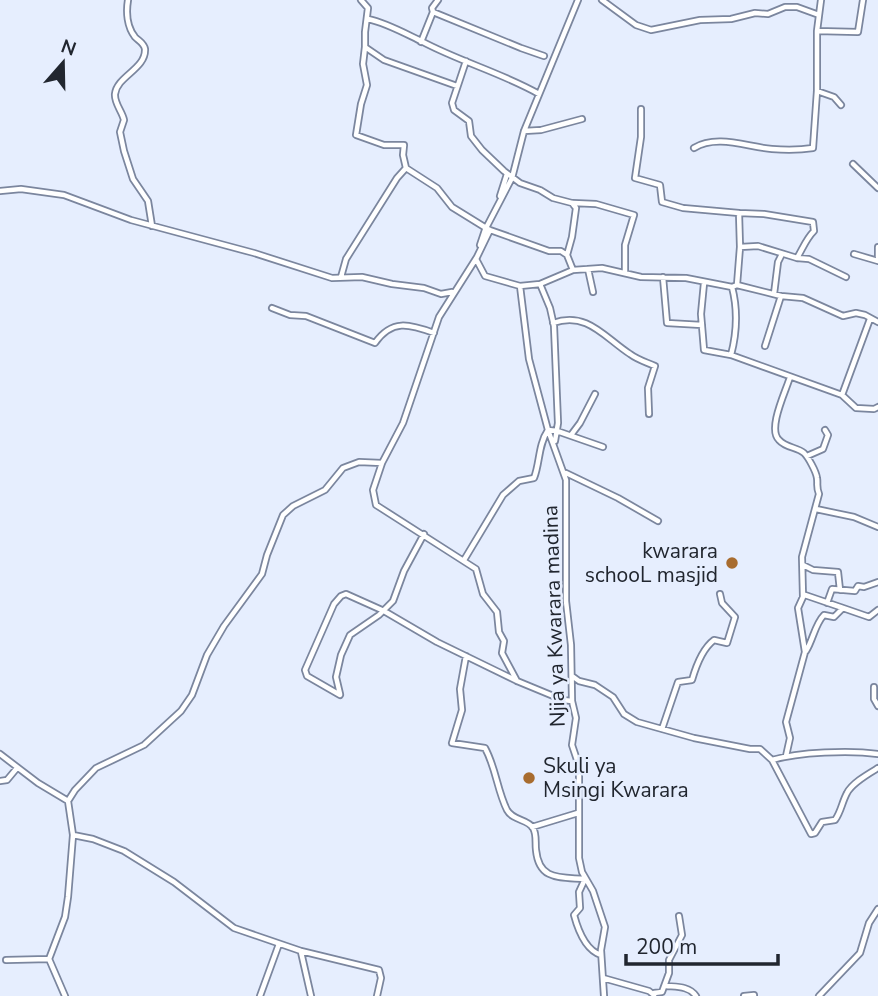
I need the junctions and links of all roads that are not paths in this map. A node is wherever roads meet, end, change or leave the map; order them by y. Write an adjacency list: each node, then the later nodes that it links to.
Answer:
1 (128, 0): 33 (street)
2 (360, 0): 12 (street)
3 (438, 0): 10 (street)
4 (578, 0): 20 (street)
5 (601, 0): 9 (street)
6 (799, 0): 9 (street)
7 (821, 0): 11 (street)
8 (863, 0): 13 (street)
9 (797, 7): 11 (street)
10 (433, 12): 14 (street); 16 (street)
11 (819, 15): 13 (street)
12 (368, 19): 14 (street); 15 (street)
13 (817, 32): 19 (street)
14 (421, 41): 17 (street)
15 (365, 47): 18 (street); 27 (street)
16 (544, 56)
17 (466, 61): 18 (street); 20 (street)
18 (457, 86): 28 (street)
19 (817, 92): 21 (street); 25 (street)
20 (539, 94): 24 (street)
21 (841, 105)
22 (641, 109): 32 (street)
23 (582, 119): 24 (street)
24 (524, 131): 28 (street)
25 (694, 148)
26 (853, 164): 29 (street)
27 (406, 168): 34 (street); 46 (street)
28 (510, 176): 31 (street); 34 (street)
29 (878, 188)
30 (0, 191): 33 (street)
31 (572, 203): 39 (street); 45 (street)
32 (739, 213): 35 (street); 40 (street)
33 (152, 226): 46 (street)
34 (488, 229): 39 (street); 41 (street)
35 (740, 247): 37 (street); 52 (street)
36 (878, 247): 42 (street)
37 (782, 254): 40 (street); 55 (street)
38 (855, 254): 42 (street)
39 (567, 255): 44 (street)
40 (797, 258): 48 (street)
41 (476, 259): 51 (street); 53 (street)
42 (878, 259)
43 (588, 269): 44 (street); 45 (street); 54 (street)
44 (573, 270): 50 (street)
45 (625, 273): 47 (street)
46 (341, 277): 53 (street)
47 (663, 277): 49 (street); 61 (street)
48 (846, 277)
49 (704, 283): 52 (street); 61 (street)
50 (540, 284): 51 (street); 60 (street)
51 (520, 286): 70 (street, Njia ya Kwarara madina)
52 (734, 286): 55 (street); 64 (street)
53 (453, 292): 62 (street)
54 (593, 292)
55 (774, 294): 56 (street)
56 (781, 296): 58 (street); 63 (street)
57 (272, 308): 62 (street)
58 (870, 319): 59 (street); 67 (street)
59 (878, 322)
60 (553, 323): 69 (street); 71 (street)
61 (702, 325): 64 (street)
62 (434, 333): 77 (street)
63 (765, 346)
64 (731, 355): 65 (street)
65 (790, 377): 67 (street); 76 (street)
66 (594, 394): 73 (street)
67 (842, 395): 68 (street)
68 (878, 407)
69 (649, 414)
70 (548, 430): 71 (street); 74 (street, Njia ya Kwarara madina); 83 (street)
71 (557, 430): 73 (street); 74 (street)
72 (825, 430): 76 (street)
73 (571, 435): 75 (street)
74 (554, 444): 78 (street, Njia ya Kwarara madina)
75 (603, 447)
76 (807, 456): 79 (street)
77 (382, 463): 82 (street); 108 (street)
78 (565, 473): 80 (street); 95 (street, Njia ya Kwarara madina)
79 (816, 509): 81 (street); 84 (street)
80 (658, 521)
81 (878, 527)
82 (425, 534): 83 (street); 92 (street)
83 (464, 560): 96 (street)
84 (803, 565): 86 (street); 88 (street)
85 (878, 582): 86 (street)
86 (840, 590): 89 (street)
87 (720, 594): 100 (street)
88 (802, 597): 89 (street); 93 (street)
89 (827, 603): 90 (street)
90 (843, 608): 91 (street); 93 (street)
91 (878, 610)
92 (384, 611): 92 (street); 94 (street)
93 (805, 652): 103 (street)
94 (466, 656): 96 (street); 110 (street)
95 (572, 676): 98 (street, Njia ya Kwarara madina); 100 (street)
96 (517, 681): 98 (street)
97 (874, 687): 99 (street)
98 (572, 702): 109 (street, Njia ya Kwarara madina)
99 (878, 706)
100 (662, 729): 104 (street)
101 (0, 754): 105 (street)
102 (878, 754): 103 (street)
103 (786, 756): 104 (street)
104 (772, 760): 106 (street)
105 (18, 768): 107 (street); 108 (street)
106 (878, 768)
107 (0, 781)
108 (68, 801): 111 (street)
109 (578, 813): 110 (street); 112 (street, Njia ya Kwarara madina)
110 (532, 827): 112 (street)
111 (73, 835): 115 (street); 118 (street)
112 (585, 879): 117 (street, Njia ya Kwarara madina); 117 (street)
113 (878, 909): 131 (street)
114 (679, 916): 121 (street)
115 (279, 944): 116 (street); 125 (street)
116 (301, 951): 126 (street); 127 (street)
117 (601, 956): 120 (street, Njia ya Kwarara madina)
118 (49, 959): 119 (street); 124 (street)
119 (6, 960)
120 (603, 978): 122 (street); 128 (street, Njia ya Kwarara madina)
121 (666, 986): 122 (street); 129 (street)
122 (654, 995)
123 (754, 995): 130 (street)
124 (65, 996)
125 (260, 996)
126 (311, 996)
127 (377, 996)
128 (604, 996)
129 (696, 996)
130 (744, 996)
131 (818, 996)

